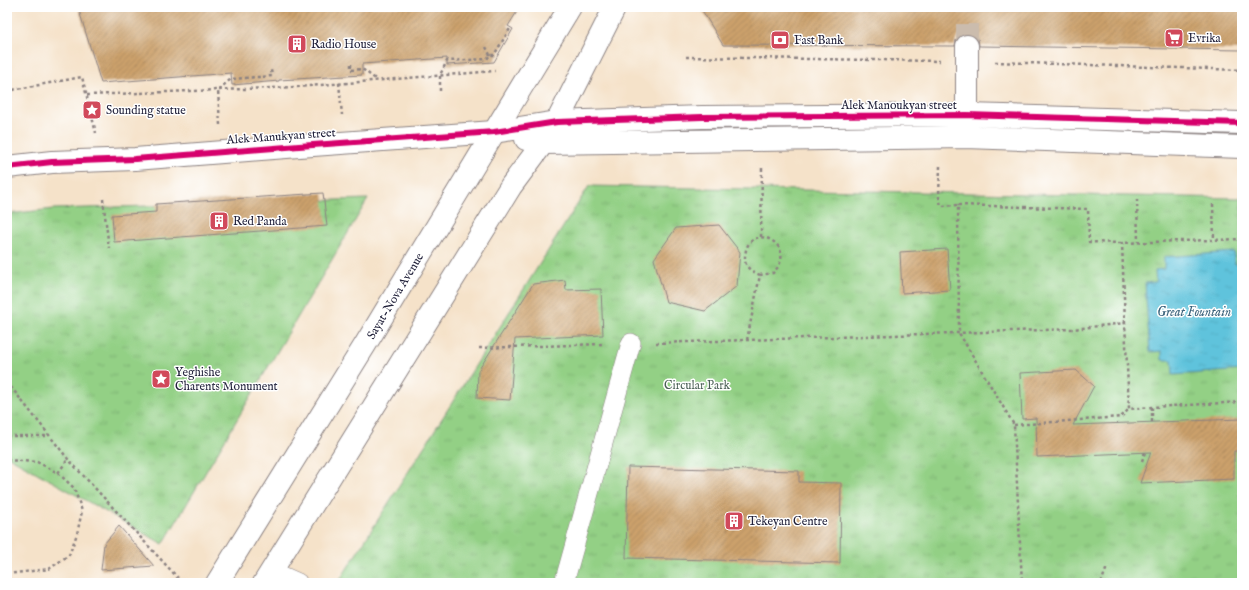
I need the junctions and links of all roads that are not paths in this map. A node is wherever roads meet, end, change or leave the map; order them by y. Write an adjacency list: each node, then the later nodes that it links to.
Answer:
1 (570, 7): 7 (street, Sayat-Nova Avenue)
2 (615, 7): 5 (street)
3 (967, 46): 4 (street)
4 (967, 115): 5 (street, Alek Manoukyan street); 6 (street, Alek Manoukyan street); 8 (street)
5 (557, 122): 7 (street, Alek Manukyan street); 9 (street)
6 (1242, 123)
7 (494, 132): 9 (street); 11 (street, Alek Manukyan street); 14 (street, Sayat-Nova Avenue)
8 (966, 137): 9 (street); 10 (street)
9 (543, 143): 13 (street)
10 (1242, 147)
11 (7, 167)
12 (631, 344): 16 (lane)
13 (268, 577): 15 (lane)
14 (217, 583)
15 (298, 583)
16 (564, 583)

